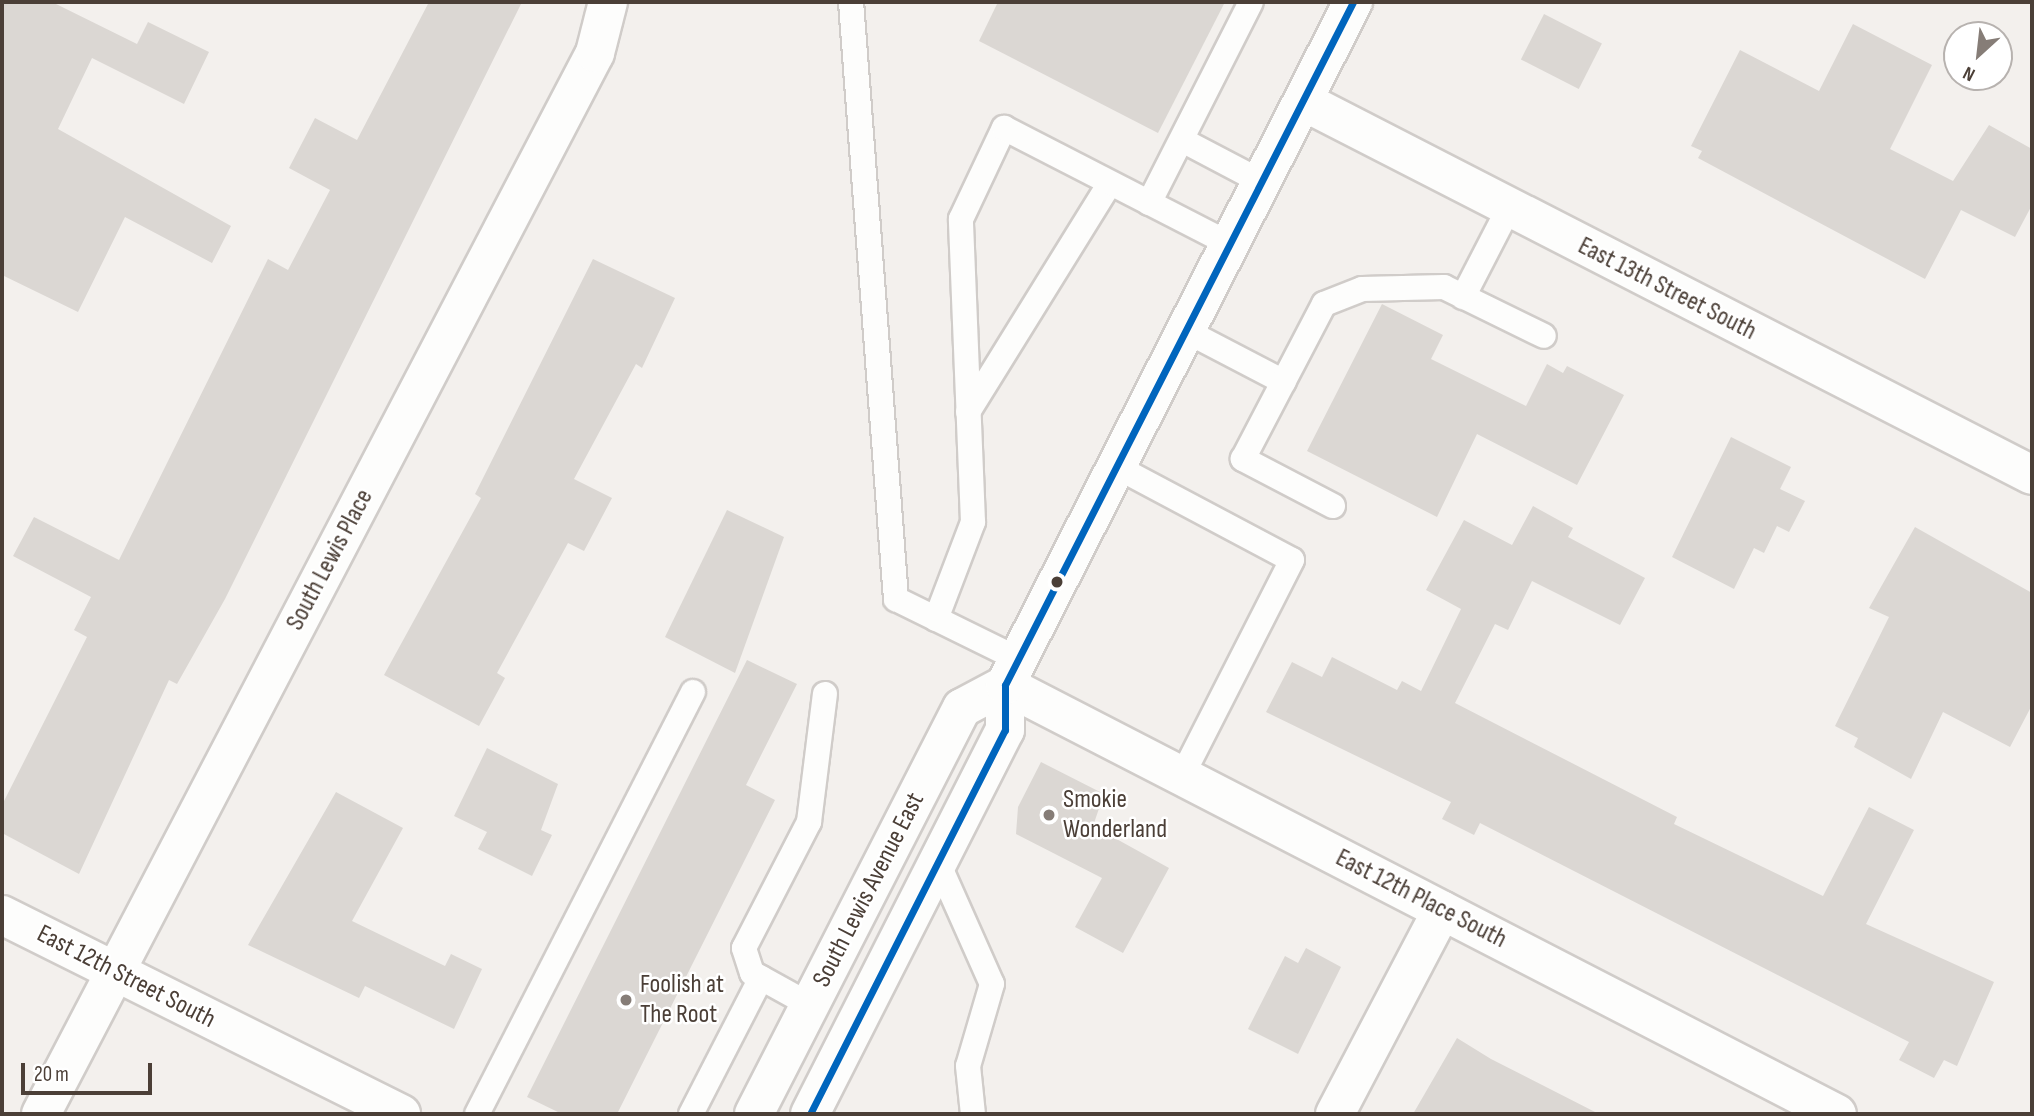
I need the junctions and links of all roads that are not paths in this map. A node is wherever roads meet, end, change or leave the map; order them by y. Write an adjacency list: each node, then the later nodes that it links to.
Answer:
1 (608, 2): 28 (street, South Lewis Place)
2 (851, 2): 20 (lane)
3 (1251, 2): 6 (lane)
4 (1353, 2): 5 (street, South Lewis Avenue East)
5 (1303, 101): 7 (street, South Lewis Avenue East); 10 (street, East 13th Street South)
6 (1182, 140): 7 (lane); 9 (lane)
7 (1262, 182): 11 (street, South Lewis Avenue East)
8 (1110, 183): 9 (lane); 16 (lane); 16 (lane)
9 (1149, 203): 11 (lane)
10 (1509, 208): 12 (lane); 17 (street, East 13th Street South)
11 (1230, 244): 13 (street, South Lewis Avenue East)
12 (1463, 297): 14 (lane); 15 (lane)
13 (1186, 331): 15 (lane); 18 (street, South Lewis Avenue East)
14 (1544, 336)
15 (1284, 382): 19 (lane)
16 (968, 412): 20 (lane)
17 (2022, 461)
18 (1116, 467): 21 (street, South Lewis Avenue East); 24 (lane)
19 (1333, 506)
20 (936, 619): 21 (lane)
21 (1011, 672): 24 (street, East 12th Place South); 25 (street, South Lewis Avenue East); 30 (street, South Lewis Avenue East)
22 (694, 692): 33 (lane)
23 (825, 694): 29 (lane)
24 (1182, 776): 26 (street, East 12th Place South)
25 (939, 865): 36 (street, South Lewis Avenue East); 37 (lane)
26 (1442, 910): 38 (street); 39 (street, East 12th Place South)
27 (2, 915): 28 (street, East 12th Street South)
28 (114, 971): 31 (street, South Lewis Place); 32 (street, East 12th Street South)
29 (761, 978): 30 (lane); 34 (lane)
30 (810, 1005): 35 (street, South Lewis Avenue East)
31 (41, 1114)
32 (401, 1114)
33 (477, 1114)
34 (691, 1114)
35 (754, 1114)
36 (810, 1114)
37 (973, 1114)
38 (1335, 1114)
39 (1837, 1114)

